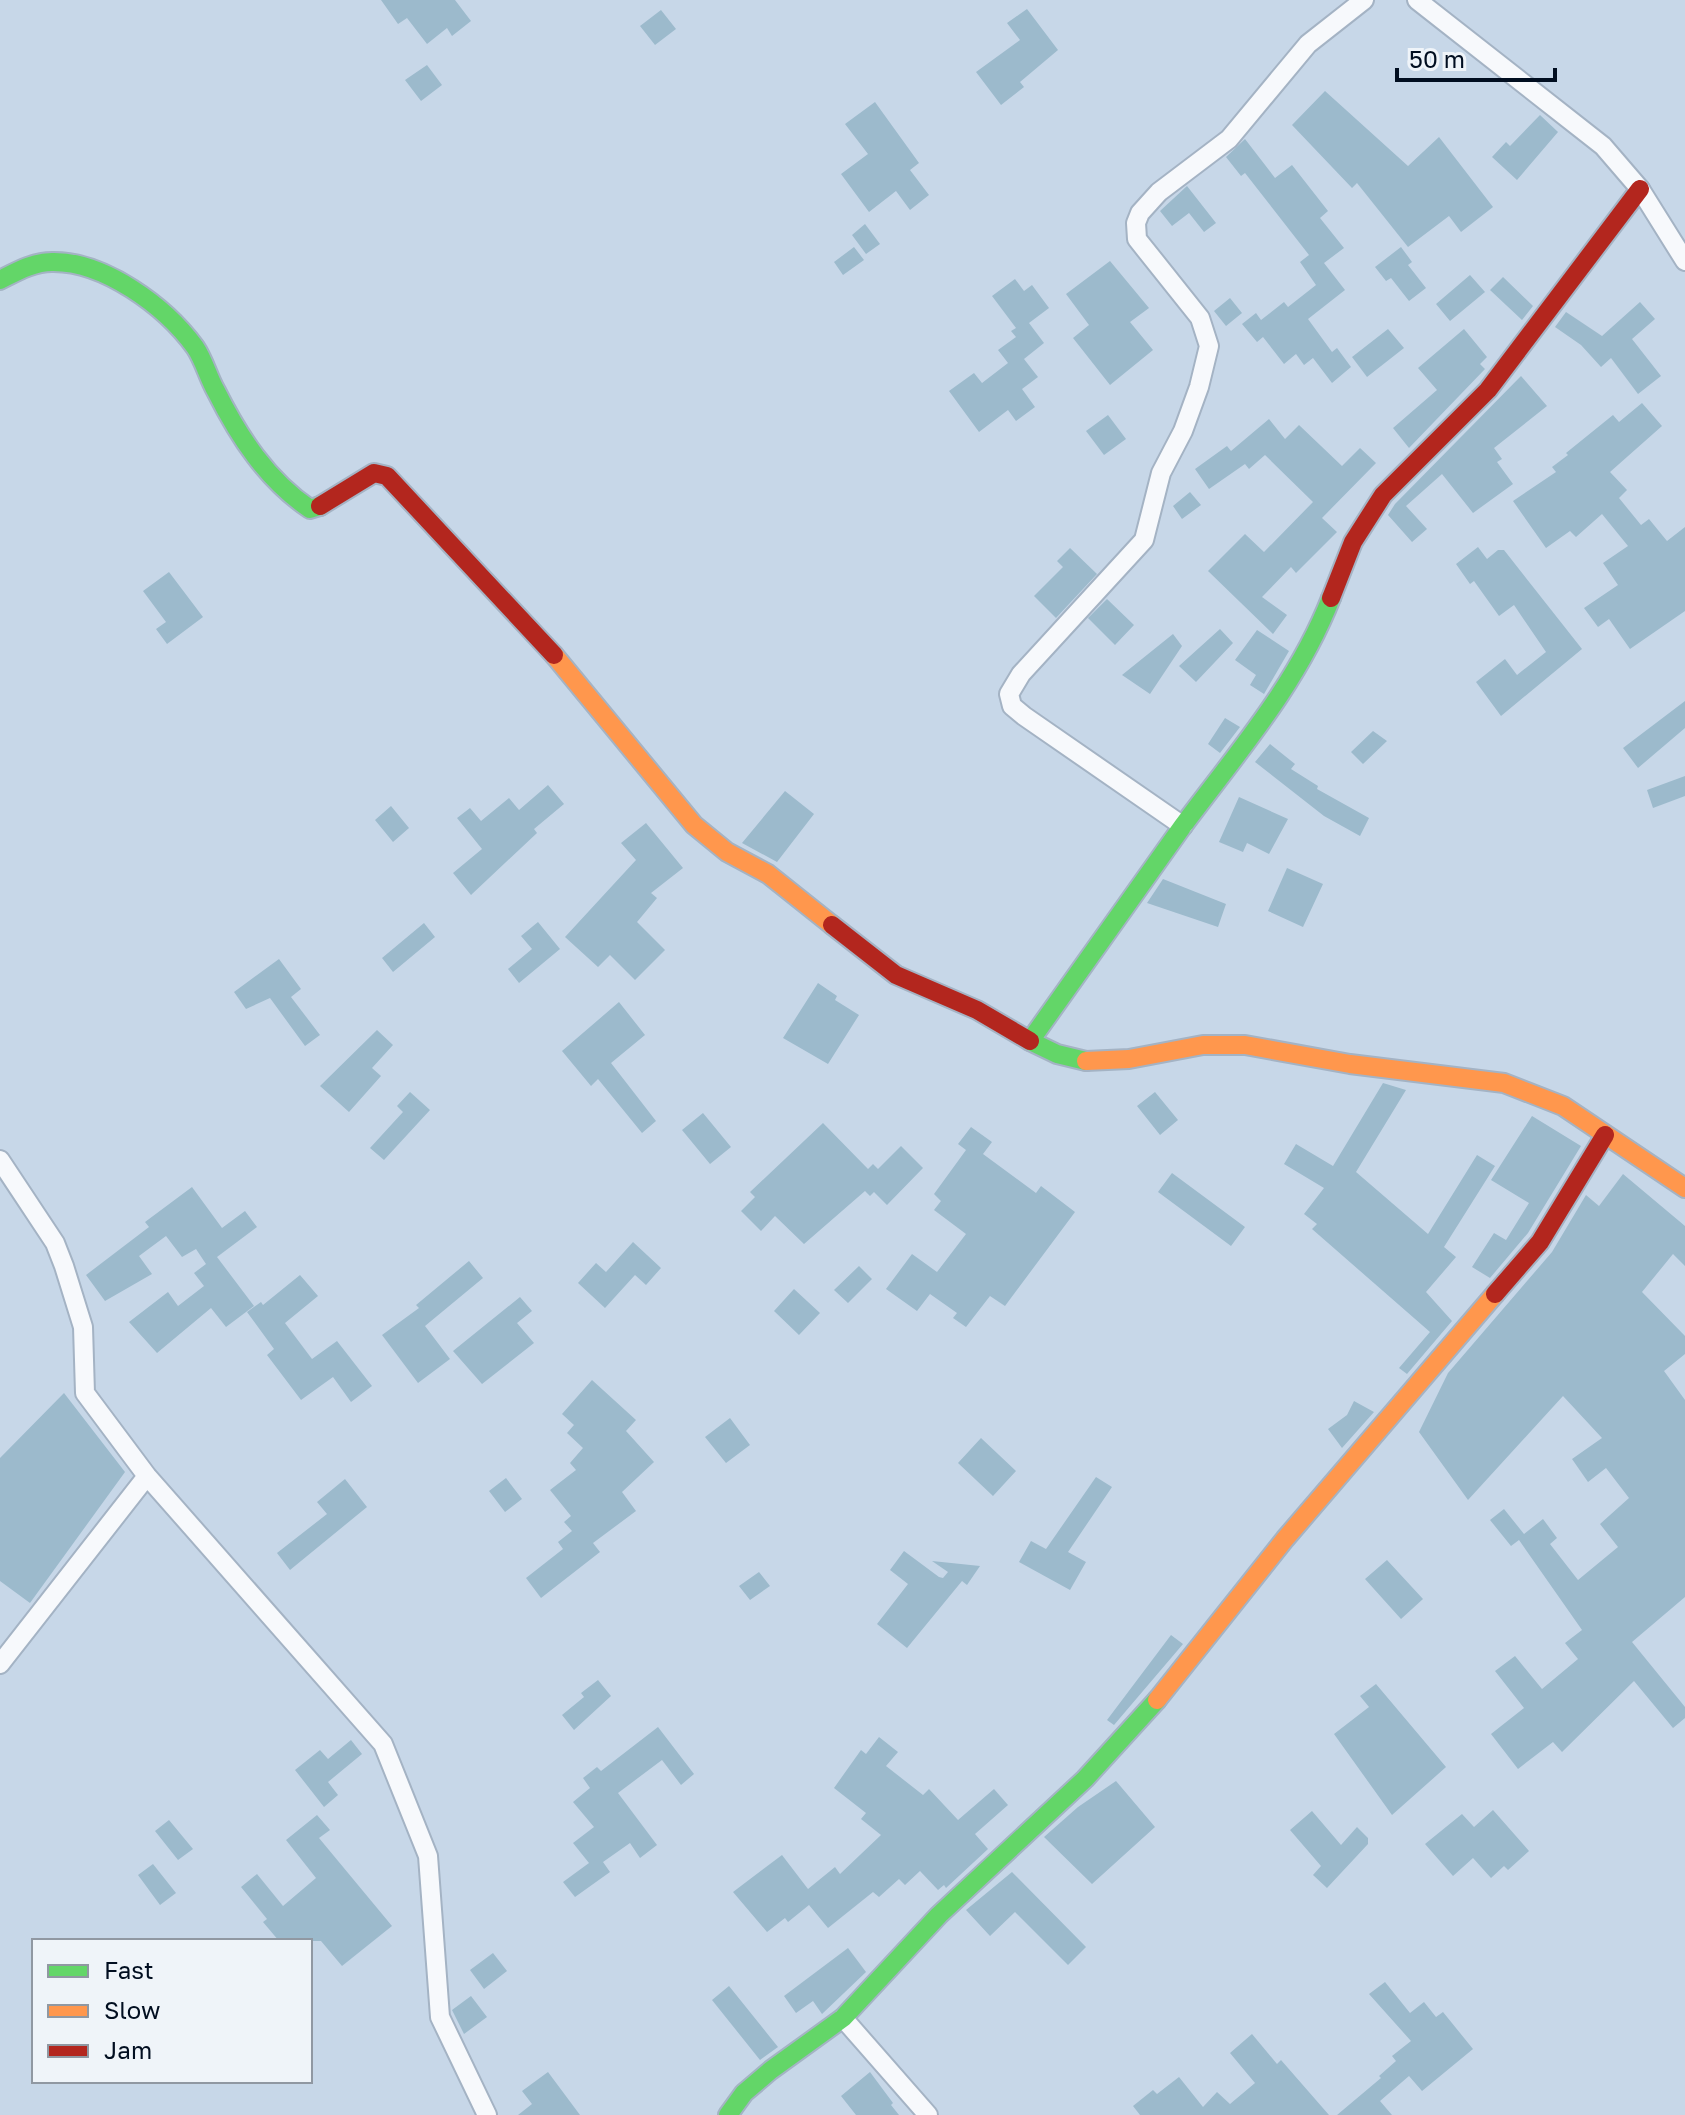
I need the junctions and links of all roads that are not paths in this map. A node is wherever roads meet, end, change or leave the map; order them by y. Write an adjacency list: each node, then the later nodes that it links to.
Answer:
1 (1364, 0): 6 (street)
2 (1417, 0): 3 (street)
3 (1640, 189): 4 (street); 6 (street)
4 (1685, 261)
5 (0, 280): 7 (street)
6 (1183, 826): 7 (street)
7 (1030, 1041): 8 (street)
8 (1605, 1135): 10 (street); 13 (street)
9 (0, 1160): 11 (street)
10 (1685, 1188)
11 (147, 1476): 12 (street); 14 (street)
12 (0, 1664)
13 (843, 2018): 15 (street); 16 (street)
14 (487, 2115)
15 (728, 2115)
16 (928, 2115)

